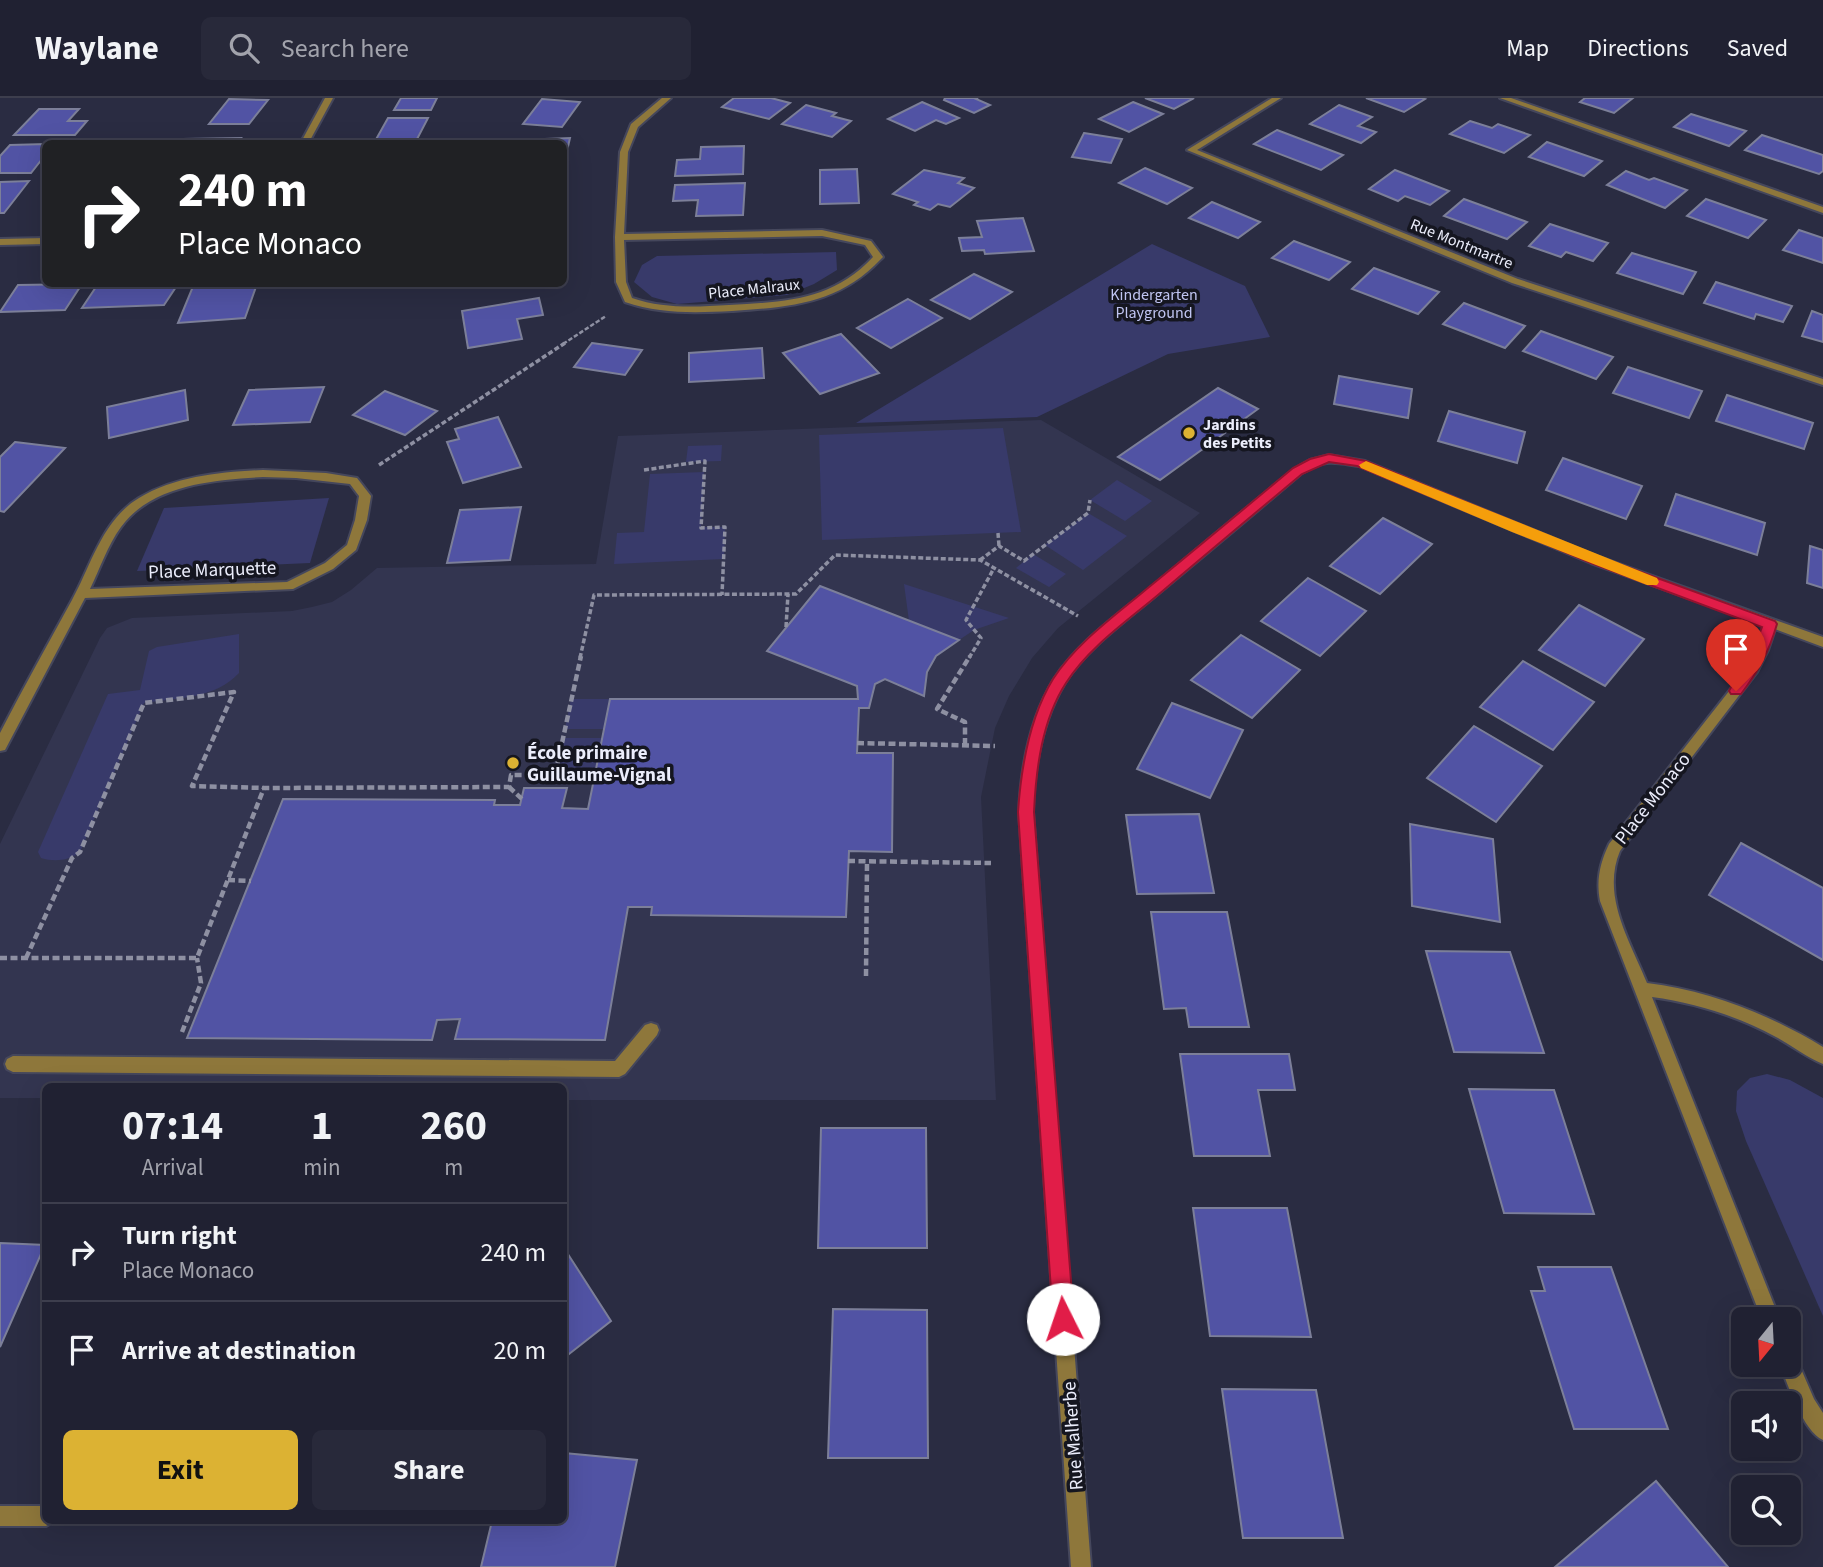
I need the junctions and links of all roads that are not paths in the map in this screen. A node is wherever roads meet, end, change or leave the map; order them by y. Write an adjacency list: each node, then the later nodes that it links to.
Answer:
1 (330, 98): 5 (street)
2 (667, 98): 7 (street, Place Malraux)
3 (1277, 98): 10 (street, Rue Montmartre)
4 (1504, 98): 6 (street)
5 (306, 140)
6 (1823, 210)
7 (619, 237): 7 (street, Place Malraux)
8 (42, 241): 9 (street)
9 (0, 242)
10 (1823, 382)
11 (81, 594): 11 (street, Place Marquette); 14 (street, Place Marquette)
12 (1770, 624): 13 (street, Rue Malherbe); 15 (street, Place Monaco); 24 (street, Rue Malherbe)
13 (1823, 642)
14 (1, 743)
15 (1642, 989): 17 (street); 19 (street, Place Monaco)
16 (651, 1030): 18 (street)
17 (1823, 1056)
18 (13, 1064)
19 (1766, 1307)
20 (1794, 1377): 21 (street)
21 (1823, 1430)
22 (0, 1516): 23 (street)
23 (42, 1516)
24 (1081, 1567)

